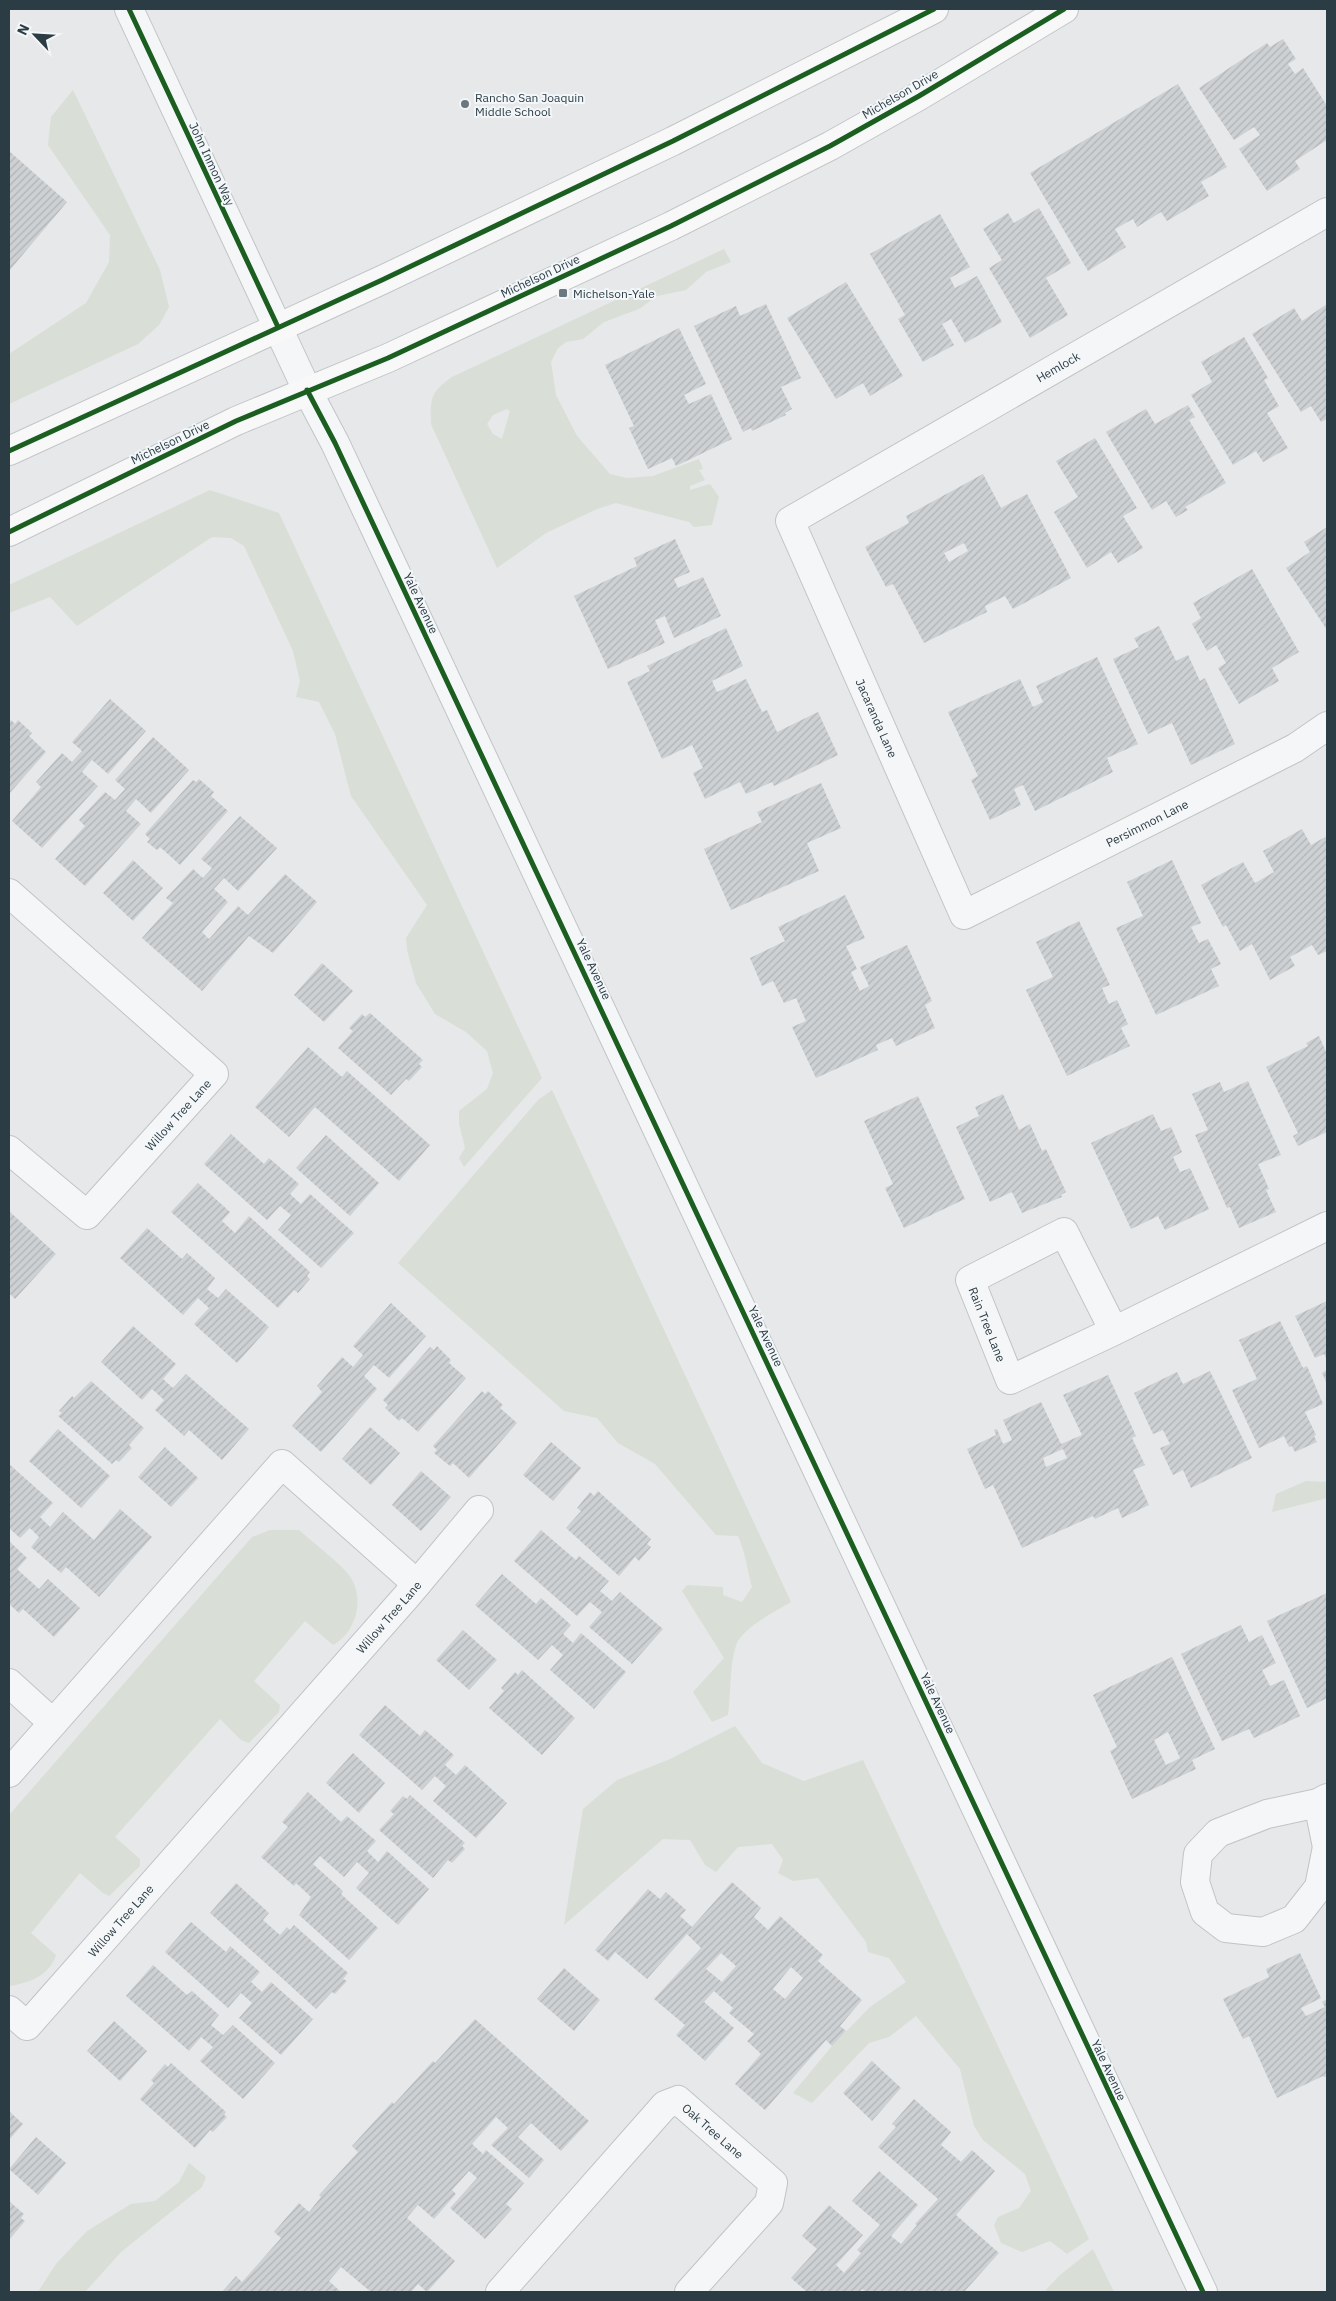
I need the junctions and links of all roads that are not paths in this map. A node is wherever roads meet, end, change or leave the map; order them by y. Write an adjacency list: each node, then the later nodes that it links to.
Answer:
1 (129, 9): 5 (street, John Inmon Way)
2 (934, 9): 5 (main road)
3 (1064, 9): 6 (main road, Michelson Drive)
4 (1327, 212): 8 (street, Hemlock)
5 (278, 327): 6 (street, Yale Avenue); 7 (main road)
6 (307, 390): 9 (main road, Michelson Drive); 26 (street, Yale Avenue)
7 (9, 451)
8 (790, 521): 12 (street, Jacaranda Lane)
9 (9, 532)
10 (1327, 726): 12 (street, Persimmon Lane)
11 (9, 893): 13 (street, Willow Tree Lane)
12 (964, 915)
13 (9, 1150)
14 (1327, 1226): 15 (street, Rain Tree Lane)
15 (1114, 1331): 15 (street, Rain Tree Lane)
16 (479, 1510): 17 (street)
17 (417, 1584): 19 (street, Willow Tree Lane); 23 (street, Willow Tree Lane)
18 (9, 1683): 19 (street)
19 (53, 1723): 20 (street, Willow Tree Lane)
20 (9, 1773)
21 (1322, 1800): 22 (street); 22 (street)
22 (1327, 1847)
23 (9, 2010)
24 (500, 2292): 25 (street, Oak Tree Lane)
25 (689, 2292)
26 (1203, 2292)

